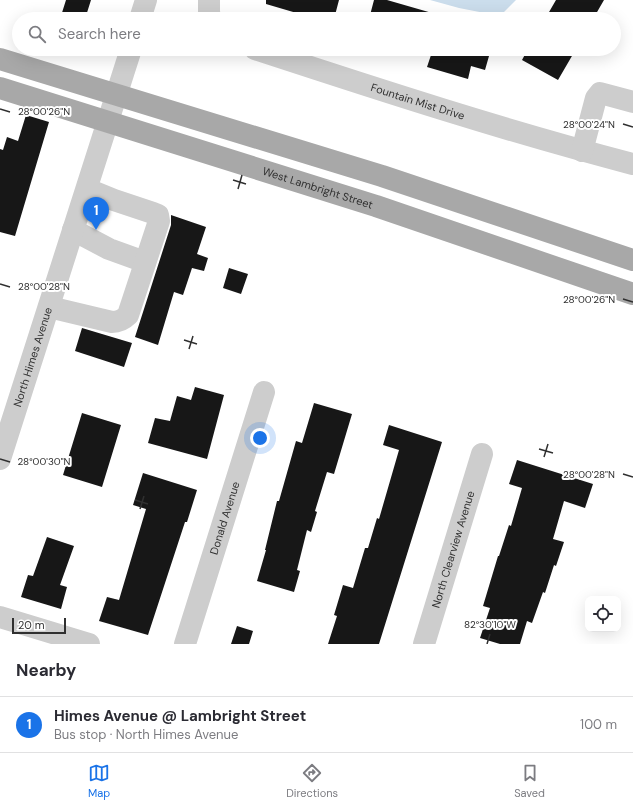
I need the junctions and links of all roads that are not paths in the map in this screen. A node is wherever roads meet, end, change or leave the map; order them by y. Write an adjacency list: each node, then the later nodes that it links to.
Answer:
1 (146, 0): 3 (street)
2 (209, 0): 4 (street)
3 (142, 12)
4 (209, 12)
5 (129, 56): 9 (street, North Himes Avenue)
6 (276, 56): 12 (street, Fountain Mist Drive)
7 (0, 59): 9 (main road)
8 (0, 88): 11 (main road, West Lambright Street)
9 (117, 94): 11 (street, North Himes Avenue); 16 (main road)
10 (633, 102): 12 (street)
11 (108, 123): 14 (street, North Himes Avenue); 18 (main road, West Lambright Street)
12 (582, 151): 13 (street, Fountain Mist Drive)
13 (633, 164)
14 (87, 189): 15 (street, North Himes Avenue); 17 (street)
15 (73, 230): 17 (street); 19 (street, North Himes Avenue)
16 (633, 260)
17 (145, 262): 19 (street)
18 (633, 294)
19 (49, 306): 22 (street, North Himes Avenue)
20 (264, 392): 25 (street, Donald Avenue)
21 (482, 454): 26 (street, North Clearview Avenue)
22 (0, 459)
23 (0, 617): 24 (street)
24 (89, 644)
25 (185, 644)
26 (424, 644)

